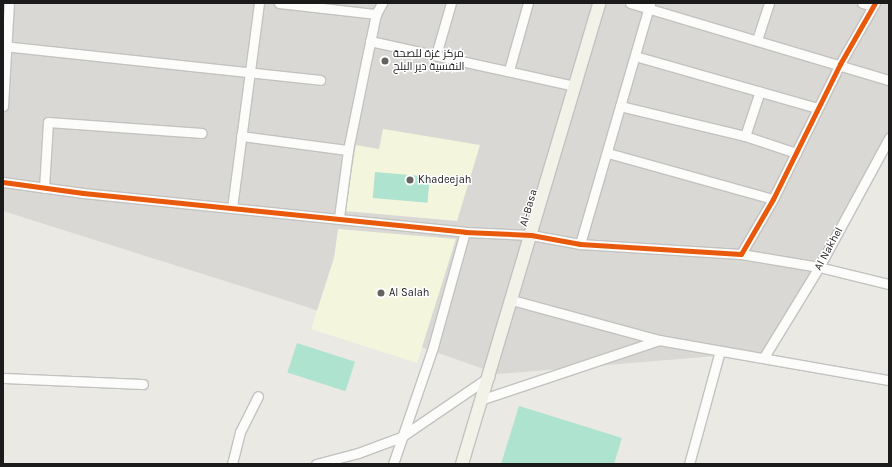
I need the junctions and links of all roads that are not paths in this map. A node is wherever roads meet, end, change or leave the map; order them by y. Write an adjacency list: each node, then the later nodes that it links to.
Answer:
1 (10, 3): 16 (street)
2 (259, 3): 20 (street)
3 (279, 3): 13 (street)
4 (382, 3): 13 (street)
5 (451, 3): 17 (street)
6 (528, 3): 21 (street)
7 (599, 3): 24 (street, Al-Basa)
8 (630, 3): 12 (street)
9 (769, 3): 14 (street)
10 (862, 3): 11 (street)
11 (874, 4): 19 (street)
12 (649, 6): 14 (street); 18 (street)
13 (376, 14): 15 (street)
14 (757, 40): 19 (street)
15 (370, 41): 17 (street); 33 (street)
16 (5, 46): 20 (street); 26 (street)
17 (436, 55): 21 (street)
18 (635, 56): 25 (street); 27 (street)
19 (840, 64): 23 (street); 28 (street)
20 (249, 70): 22 (street); 30 (street)
21 (509, 70): 24 (street)
22 (320, 80)
23 (889, 80)
24 (576, 86): 42 (street, Al-Basa)
25 (760, 91): 28 (street); 31 (street)
26 (3, 106)
27 (620, 106): 31 (street); 34 (street)
28 (818, 108): 35 (street)
29 (202, 133): 37 (street)
30 (241, 136): 33 (street); 39 (street)
31 (745, 136): 35 (street)
32 (889, 138): 45 (street, Al Nakhel)
33 (348, 150): 40 (street)
34 (608, 153): 38 (street); 43 (street)
35 (796, 154): 38 (street)
36 (3, 182): 37 (street)
37 (44, 188): 39 (street)
38 (773, 198): 44 (street)
39 (232, 208): 40 (street)
40 (339, 217): 41 (street)
41 (465, 232): 42 (street); 57 (street)
42 (531, 235): 43 (street); 47 (street, Al-Basa)
43 (580, 244): 44 (street)
44 (741, 254): 45 (street)
45 (819, 267): 46 (street); 50 (street, Al Nakhel)
46 (889, 284)
47 (512, 300): 48 (street); 51 (street, Al-Basa)
48 (659, 340): 49 (street); 56 (street)
49 (720, 351): 50 (street); 62 (street)
50 (764, 358): 53 (street)
51 (489, 377): 56 (street, Al-Basa); 57 (street)
52 (3, 378): 54 (street)
53 (889, 380)
54 (143, 384)
55 (258, 396): 58 (street)
56 (483, 399): 61 (street, Al-Basa)
57 (401, 437): 59 (street); 60 (street)
58 (232, 464)
59 (316, 464)
60 (393, 464)
61 (462, 464)
62 (689, 464)

